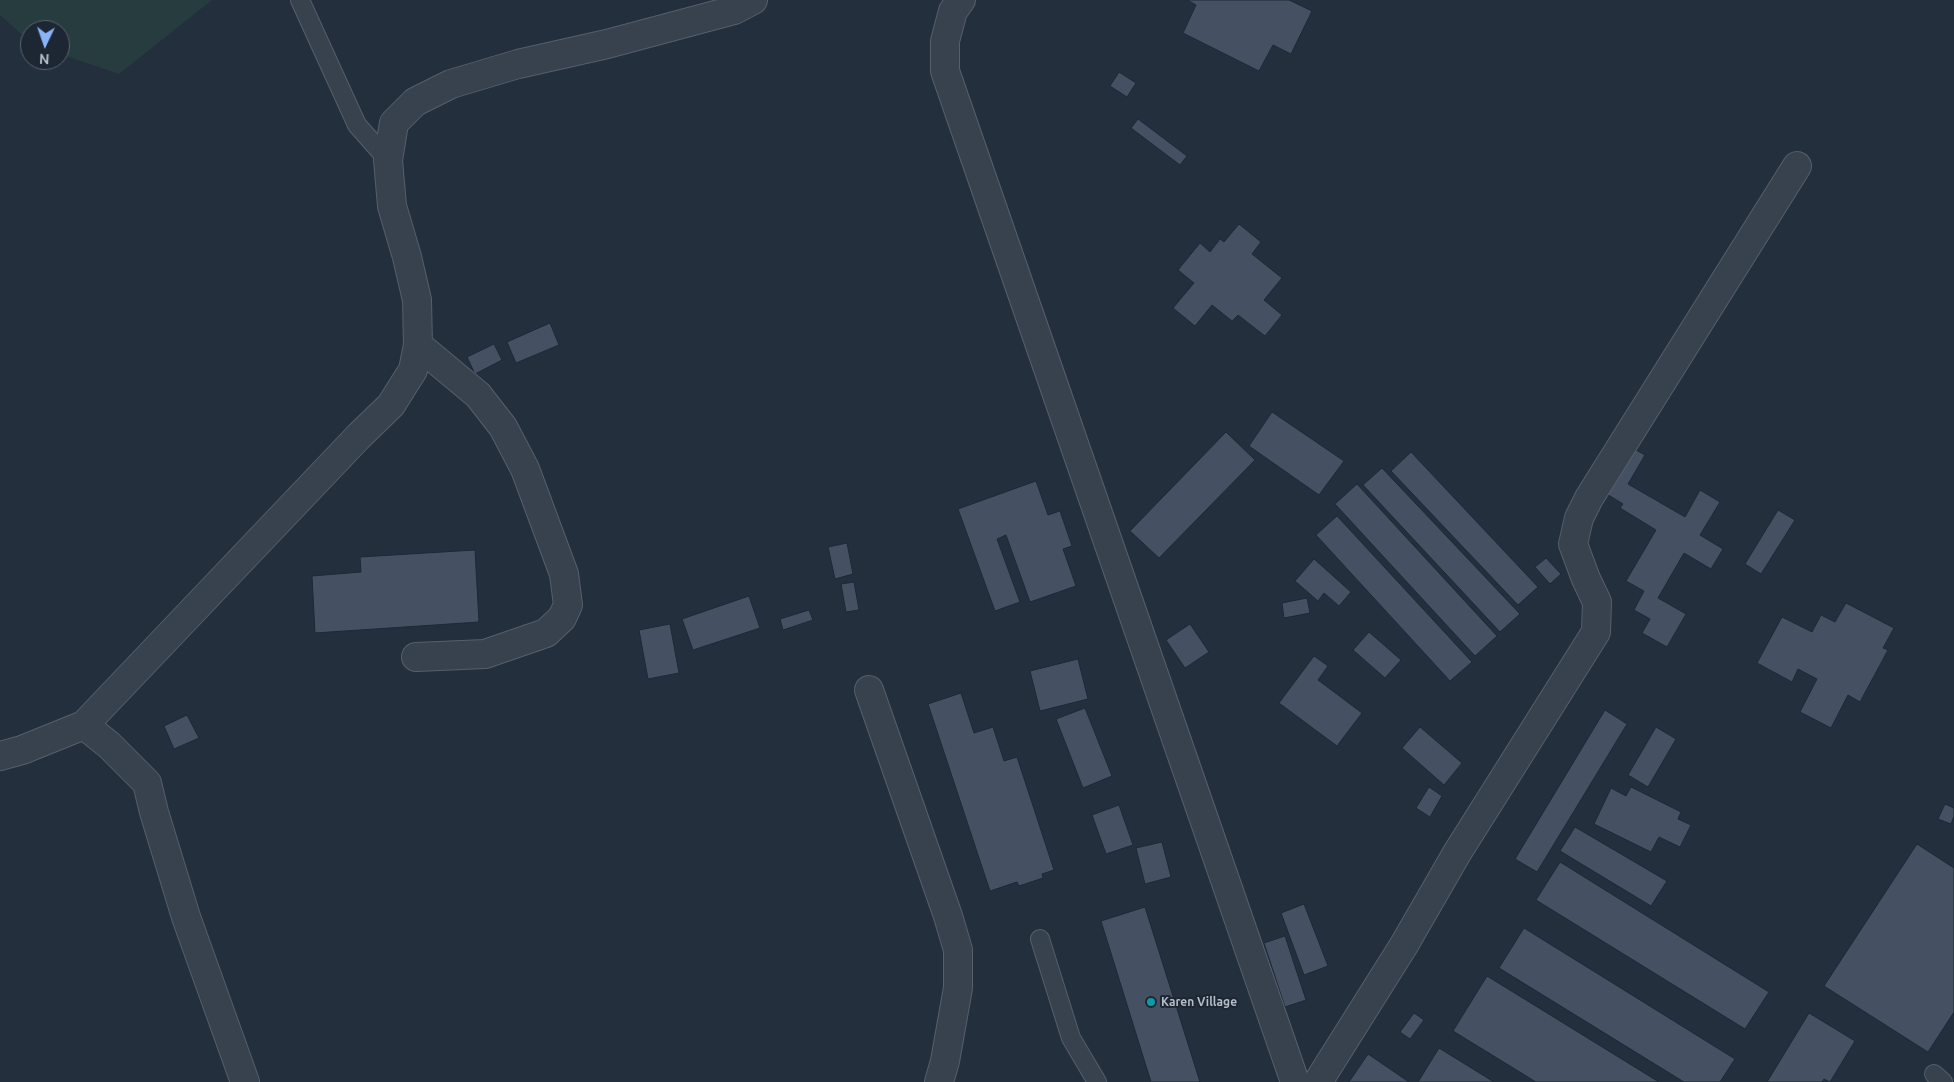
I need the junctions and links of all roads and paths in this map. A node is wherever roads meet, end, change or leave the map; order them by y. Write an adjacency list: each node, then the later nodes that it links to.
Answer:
1 (300, 0): 4 (lane)
2 (753, 0): 4 (street)
3 (961, 0): 15 (street)
4 (388, 160): 6 (street)
5 (1797, 166): 16 (street)
6 (418, 346): 7 (street); 9 (street)
7 (416, 657)
8 (869, 690): 13 (street)
9 (84, 724): 10 (street); 12 (street)
10 (0, 756)
11 (1040, 939): 14 (lane)
12 (245, 1082)
13 (939, 1082)
14 (1097, 1082)
15 (1295, 1082)
16 (1318, 1082)

